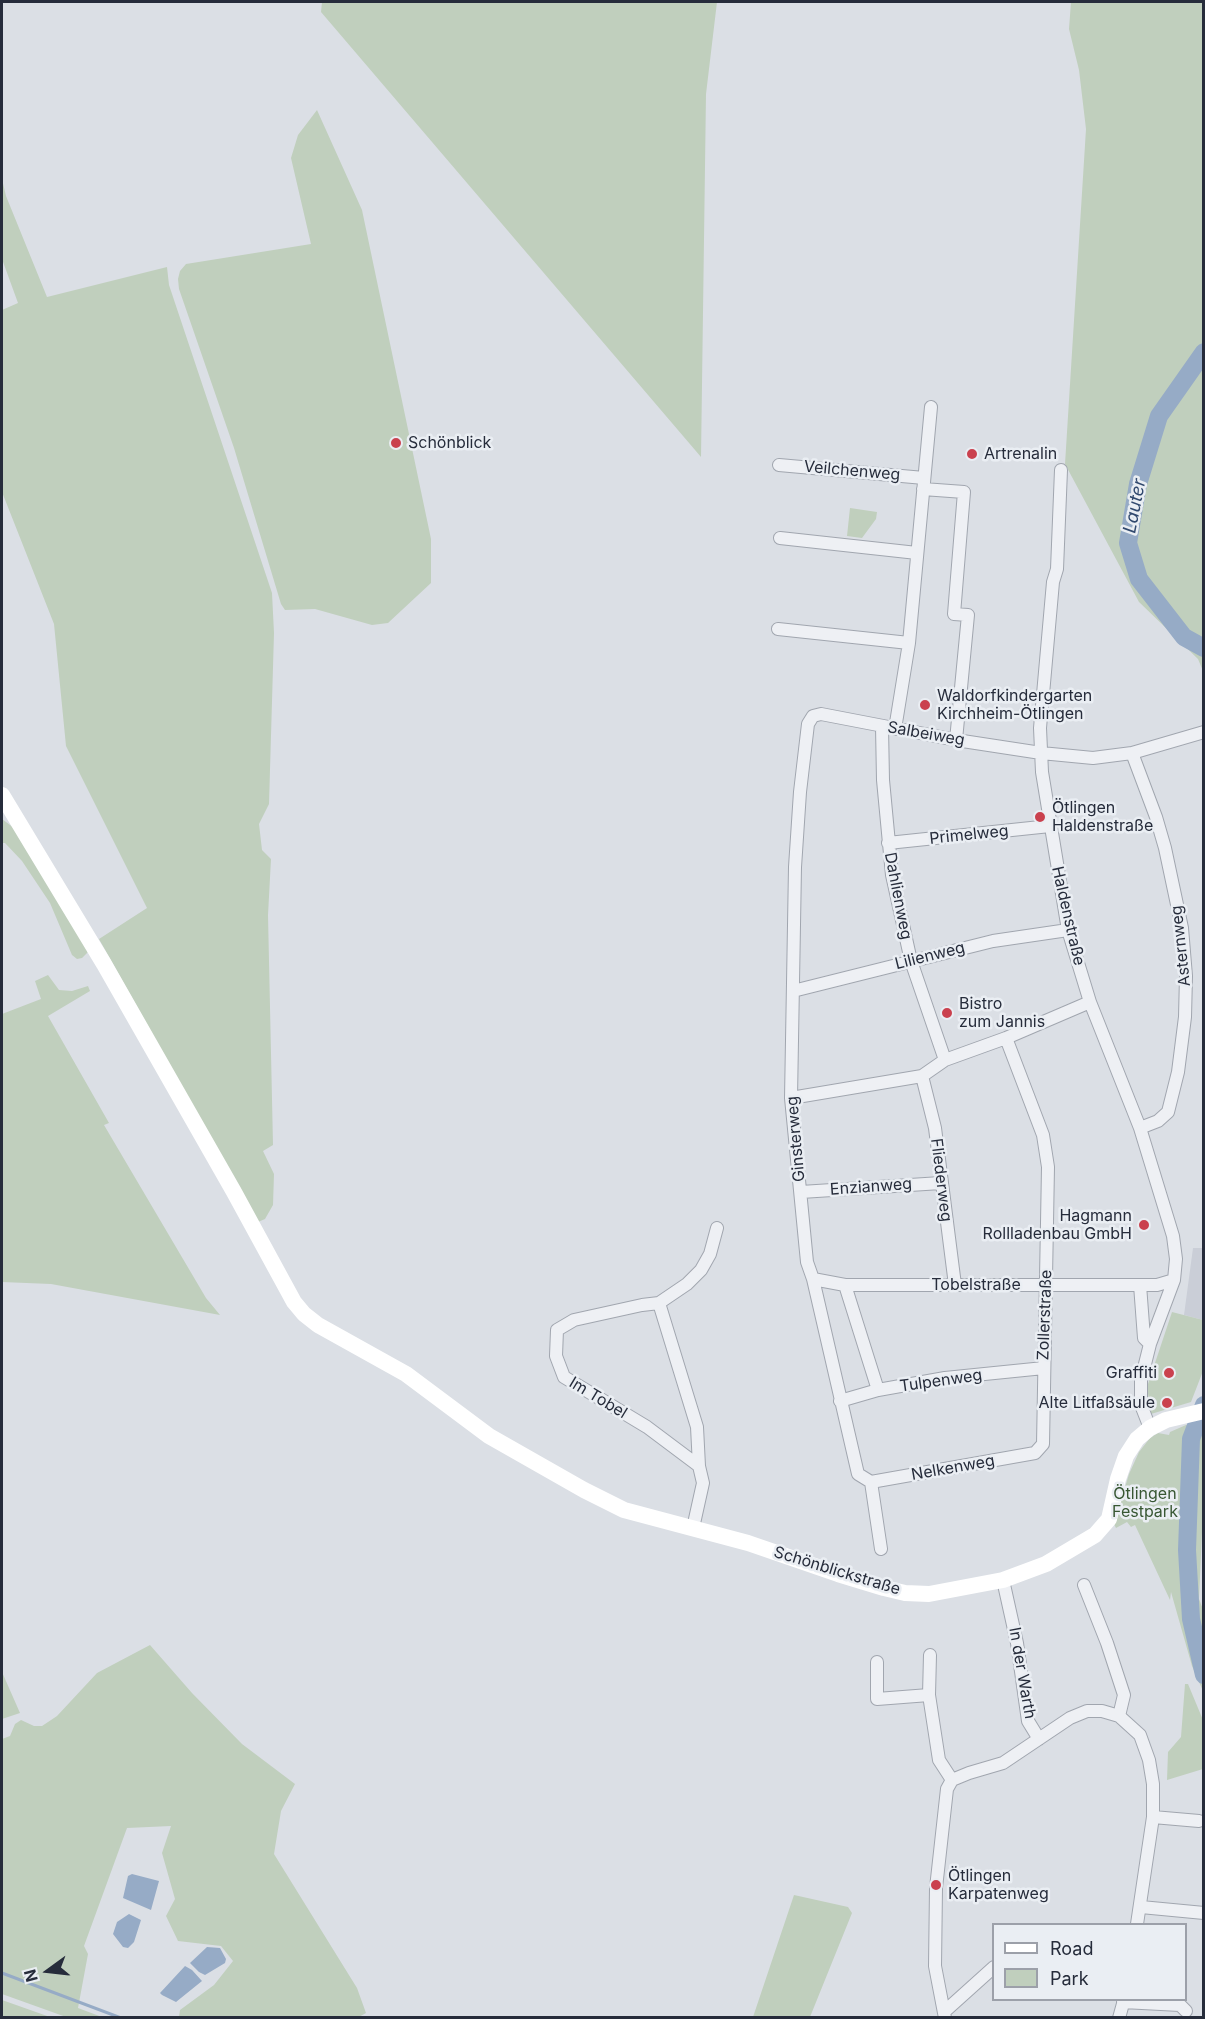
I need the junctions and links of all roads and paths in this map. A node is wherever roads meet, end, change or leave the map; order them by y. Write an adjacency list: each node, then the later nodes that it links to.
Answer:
1 (931, 407): 4 (street, Veilchenweg)
2 (779, 465): 4 (street, Veilchenweg)
3 (1061, 470): 14 (street, Haldenstraße)
4 (924, 484): 6 (street, Veilchenweg); 13 (street)
5 (780, 538): 6 (street)
6 (917, 553): 8 (street, Veilchenweg)
7 (778, 629): 8 (street)
8 (909, 643): 11 (street, Veilchenweg)
9 (813, 716): 10 (street, Salbeiweg); 21 (street, Ginsterweg)
10 (882, 727): 11 (street, Salbeiweg); 18 (street, Dahlienweg)
11 (896, 729): 13 (street, Salbeiweg)
12 (1203, 732): 15 (street)
13 (956, 740): 14 (street, Salbeiweg)
14 (1041, 753): 15 (street); 17 (street, Haldenstraße)
15 (1132, 753): 27 (street, Asternweg)
16 (2, 795): 47 (street, Schönblickstraße)
17 (1050, 826): 18 (street, Primelweg); 19 (street, Haldenstraße)
18 (888, 843): 20 (street, Dahlienweg)
19 (1068, 930): 20 (street, Lilienweg); 22 (street, Haldenstraße)
20 (911, 960): 21 (street, Lilienweg); 24 (street, Dahlienweg)
21 (793, 991): 26 (street, Ginsterweg)
22 (1090, 1002): 23 (street); 27 (street, Haldenstraße)
23 (1006, 1038): 24 (street); 36 (street, Zollerstraße)
24 (945, 1060): 25 (street)
25 (921, 1076): 26 (street); 28 (street, Fliederweg)
26 (791, 1098): 29 (street, Ginsterweg)
27 (1140, 1128): 32 (street, Haldenstraße)
28 (942, 1183): 29 (street, Enzianweg); 34 (street, Fliederweg)
29 (801, 1192): 31 (street, Ginsterweg)
30 (717, 1228): 37 (street, Im Tobel)
31 (813, 1279): 33 (street, Tobelstraße); 41 (street, Ginsterweg)
32 (1174, 1280): 35 (street, Tobelstraße); 38 (street, Haldenstraße)
33 (845, 1285): 34 (street, Tobelstraße); 40 (street)
34 (955, 1285): 36 (street, Tobelstraße)
35 (1140, 1285): 36 (street, Tobelstraße); 38 (street, Haldenstraße)
36 (1047, 1286): 39 (street, Zollerstraße)
37 (659, 1303): 45 (street); 45 (street, Im Tobel)
38 (1150, 1344): 43 (street, Haldenstraße)
39 (1044, 1368): 40 (street, Tulpenweg); 44 (street, Zollerstraße)
40 (878, 1390): 41 (street, Tulpenweg)
41 (840, 1401): 46 (street, Ginsterweg)
42 (1203, 1411): 43 (street)
43 (1150, 1428): 49 (street, Schönblickstraße)
44 (1035, 1453): 46 (street, Nelkenweg)
45 (699, 1466): 47 (street)
46 (871, 1482): 48 (street, Ginsterweg)
47 (693, 1528): 49 (street, Schönblickstraße)
48 (881, 1549)
49 (1004, 1580): 55 (street, In der Warth)
50 (1084, 1585): 54 (street)
51 (930, 1655): 53 (street)
52 (877, 1662): 53 (street)
53 (930, 1695): 56 (street)
54 (1119, 1716): 55 (street); 57 (street)
55 (1039, 1739): 56 (street, In der Warth)
56 (952, 1780): 65 (street)
57 (1153, 1817): 58 (street); 59 (street)
58 (1199, 1821)
59 (1141, 1907): 60 (street); 61 (street)
60 (1203, 1913)
61 (1137, 1923)
62 (992, 1968): 65 (street)
63 (1124, 2001): 64 (street); 66 (street)
64 (1186, 2011)
65 (944, 2015)
66 (1119, 2018)

